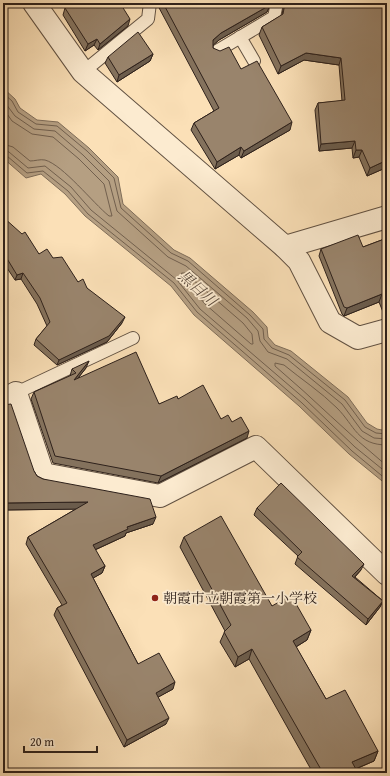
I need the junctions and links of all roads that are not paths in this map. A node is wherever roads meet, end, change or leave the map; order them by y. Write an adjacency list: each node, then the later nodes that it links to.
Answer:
1 (34, 3): 7 (street)
2 (150, 3): 7 (lane)
3 (278, 3): 4 (lane)
4 (240, 38): 5 (lane); 6 (lane)
5 (217, 51)
6 (254, 61)
7 (83, 72): 9 (street)
8 (387, 217): 9 (street)
9 (285, 247): 10 (street)
10 (387, 330)
11 (133, 338): 12 (lane)
12 (9, 396): 13 (street)
13 (387, 574)

